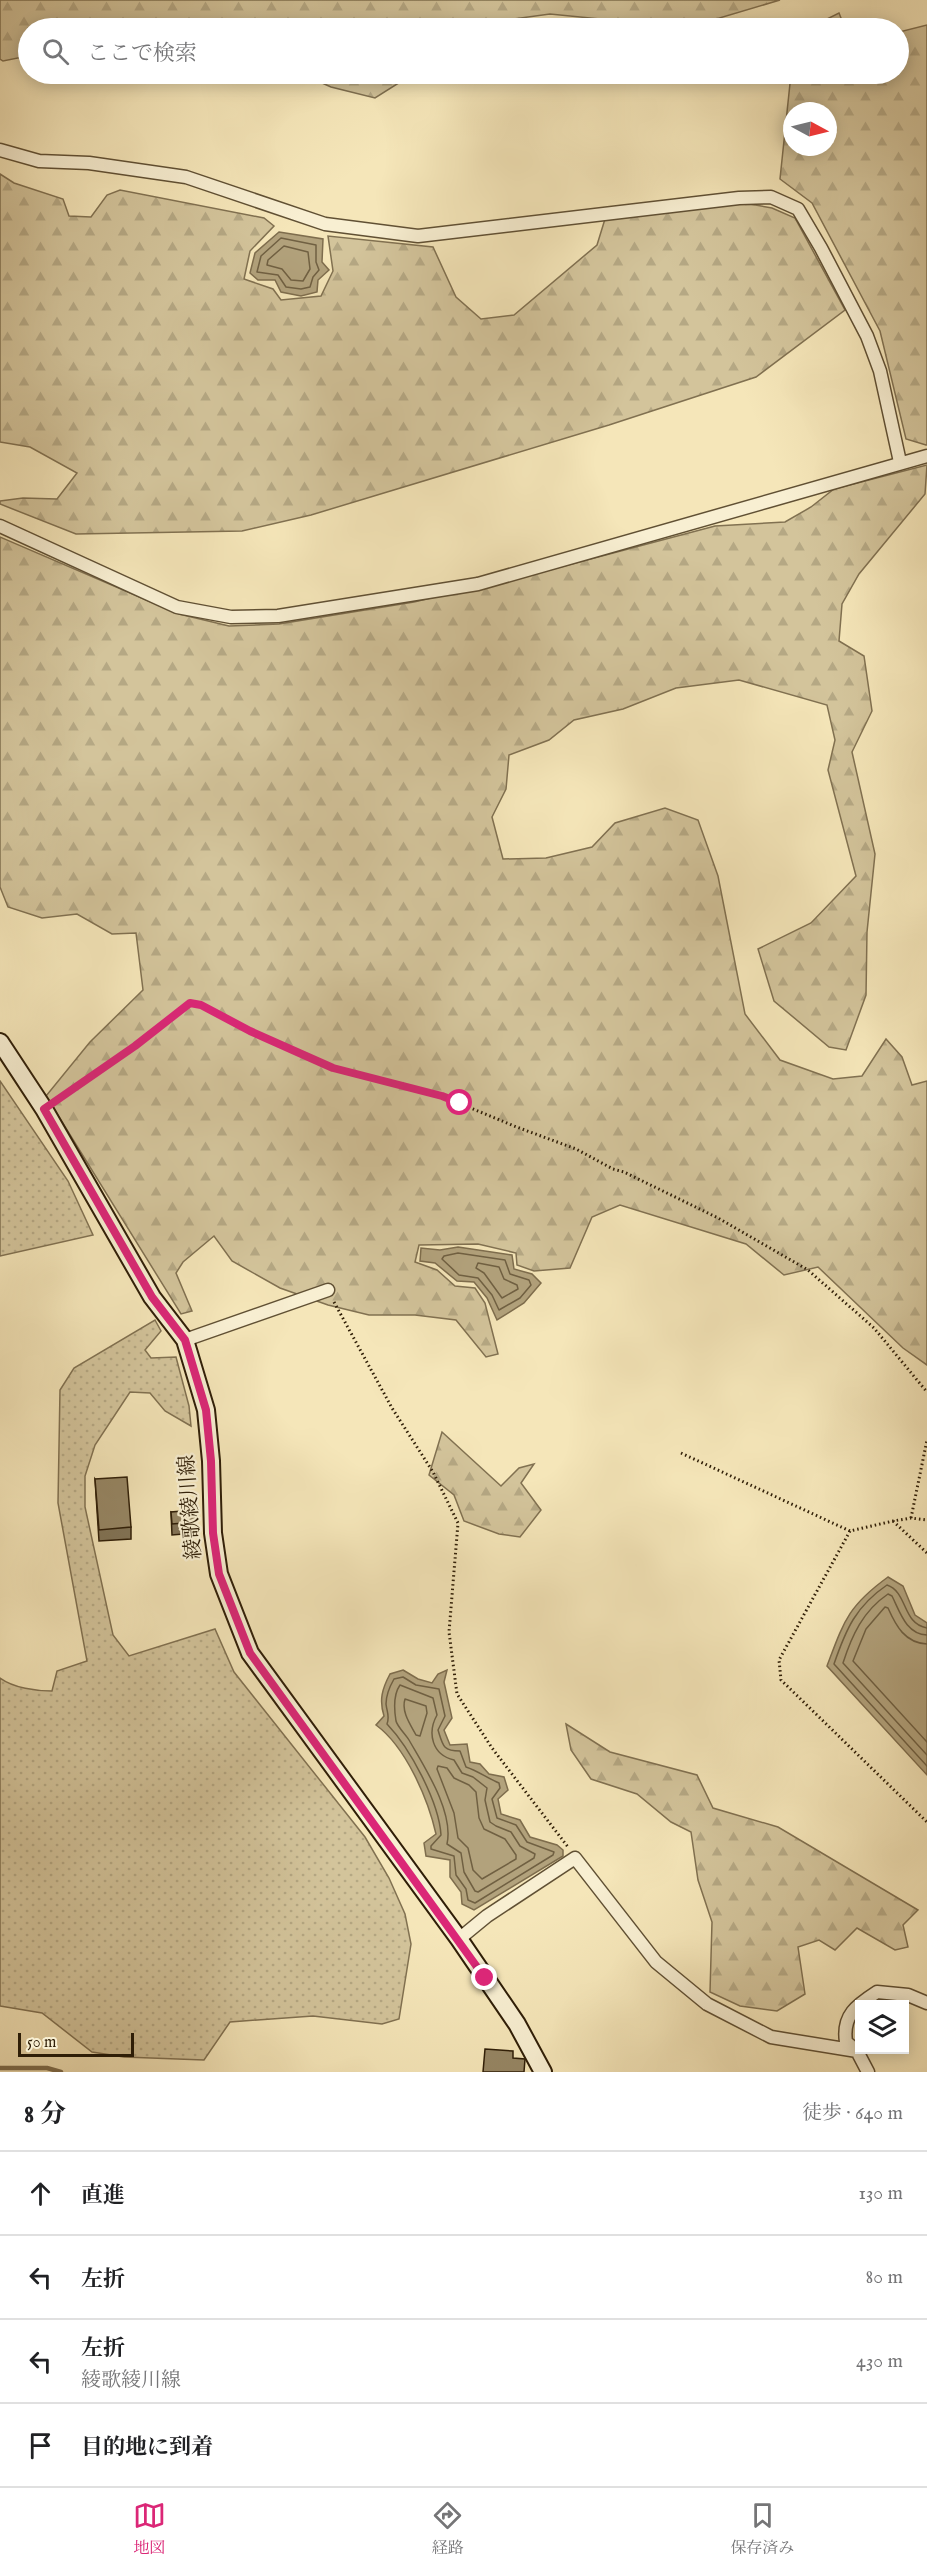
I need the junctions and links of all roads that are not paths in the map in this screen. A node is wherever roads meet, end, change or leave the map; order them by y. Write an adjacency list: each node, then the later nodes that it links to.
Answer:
1 (0, 150): 3 (street)
2 (927, 456): 3 (street)
3 (900, 462): 4 (street)
4 (0, 526)
5 (0, 1042): 7 (main road, 綾歌綾川線)
6 (328, 1290): 7 (street)
7 (185, 1340): 8 (main road, 綾歌綾川線)
8 (459, 1939): 13 (street); 15 (main road, 綾歌綾川線)
9 (865, 2000): 10 (street)
10 (927, 2002)
11 (855, 2008): 12 (street)
12 (855, 2049)
13 (855, 2051)
14 (859, 2054): 16 (street)
15 (543, 2072)
16 (868, 2072)

